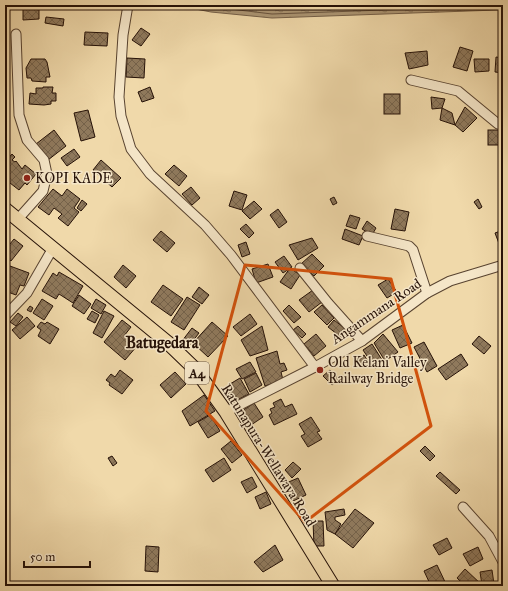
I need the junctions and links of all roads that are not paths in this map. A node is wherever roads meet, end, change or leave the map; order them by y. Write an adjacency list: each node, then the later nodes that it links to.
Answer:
1 (128, 5): 14 (street)
2 (16, 34): 6 (street)
3 (411, 80): 4 (street)
4 (503, 125)
5 (5, 208): 6 (highway, Ratunapura-Wellawaya Road / A4)
6 (18, 219): 8 (highway, Ratunapura-Wellawaya Road / A4)
7 (367, 236): 11 (street)
8 (53, 248): 12 (street); 15 (highway, Ratunapura-Wellawaya Road / A4)
9 (503, 265): 11 (street, Angammana Road)
10 (300, 268): 13 (street)
11 (427, 292): 13 (street, Angammana Road)
12 (5, 316)
13 (362, 341): 14 (street, Angammana Road)
14 (315, 368): 15 (street, Angammana Road)
15 (226, 412): 18 (highway, Ratunapura-Wellawaya Road / A4)
16 (463, 507): 17 (street)
17 (503, 562)
18 (333, 586)

